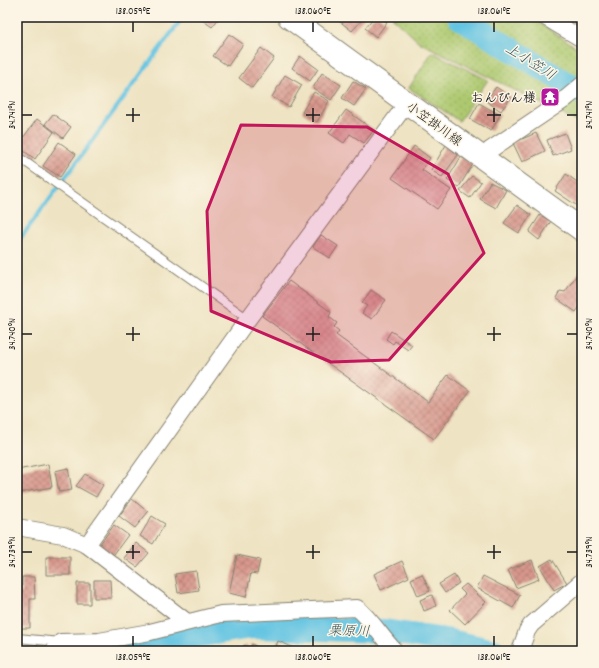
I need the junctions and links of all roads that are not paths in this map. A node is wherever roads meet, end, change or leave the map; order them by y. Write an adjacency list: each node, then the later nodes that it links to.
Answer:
1 (289, 17): 5 (main road, 小笠掛川線)
2 (545, 17): 3 (street)
3 (582, 39)
4 (582, 85): 7 (street)
5 (407, 102): 7 (main road, 小笠掛川線); 9 (street)
6 (17, 156): 9 (lane)
7 (484, 159): 8 (main road, 小笠掛川線)
8 (582, 230)
9 (248, 319): 11 (street)
10 (17, 527): 11 (street)
11 (87, 545): 13 (street)
12 (582, 581): 17 (street)
13 (186, 622): 15 (street); 16 (street)
14 (17, 638): 15 (lane)
15 (58, 647)
16 (391, 647)
17 (520, 651)

